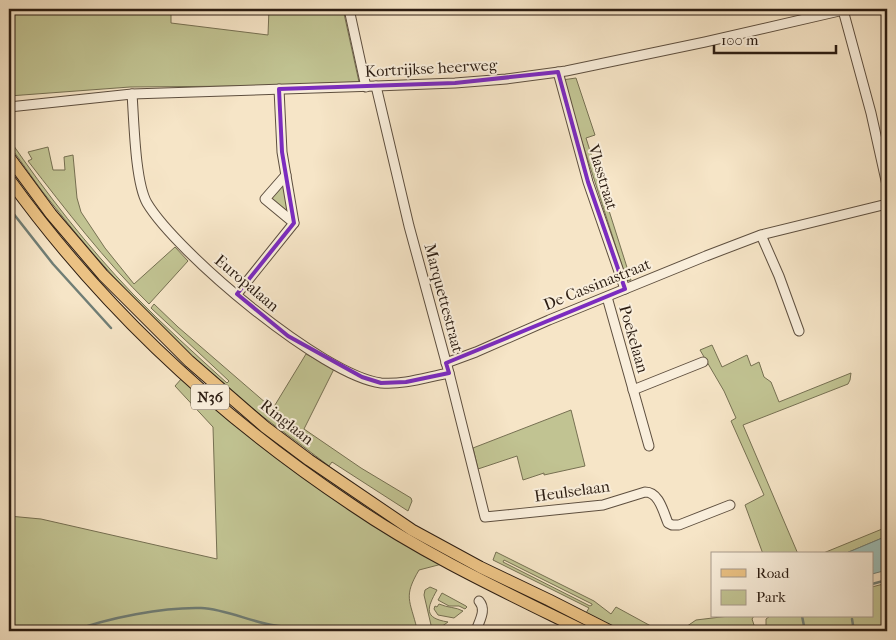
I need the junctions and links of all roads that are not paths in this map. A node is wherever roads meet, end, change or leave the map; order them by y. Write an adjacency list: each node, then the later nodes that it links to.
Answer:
1 (349, 9): 5 (street)
2 (846, 9): 3 (street, Kortrijkse heerweg); 12 (street)
3 (558, 72): 4 (street, Kortrijkse heerweg); 16 (street, Vlasstraat)
4 (376, 86): 5 (street, Kortrijkse heerweg); 21 (street, Marquettestraat)
5 (366, 87): 6 (street, Kortrijkse heerweg)
6 (279, 89): 7 (street, Kortrijkse heerweg); 10 (street)
7 (132, 94): 8 (street, Kortrijkse heerweg); 17 (street, Europalaan)
8 (9, 107)
9 (9, 157): 30 (main road, Ringlaan / N36)
10 (286, 175): 14 (street); 14 (street)
11 (9, 179): 29 (main road, Ringlaan / N36)
12 (887, 185)
13 (887, 204): 15 (street, De Cassinastraat)
14 (294, 223): 17 (street)
15 (761, 235): 16 (street, De Cassinastraat); 19 (street)
16 (625, 289): 18 (street, De Cassinastraat)
17 (237, 294): 22 (street, Europalaan)
18 (607, 297): 21 (street, De Cassinastraat); 23 (street, Poekelaan)
19 (799, 331)
20 (703, 362): 23 (street, Poekelaan)
21 (446, 363): 22 (street, Marquettestraat)
22 (449, 373): 26 (street, Marquettestraat)
23 (633, 390): 24 (street, Poekelaan)
24 (649, 446)
25 (730, 505): 26 (street, Heulselaan)
26 (485, 517)
27 (479, 601): 28 (street)
28 (476, 631)
29 (584, 631)
30 (610, 631)

